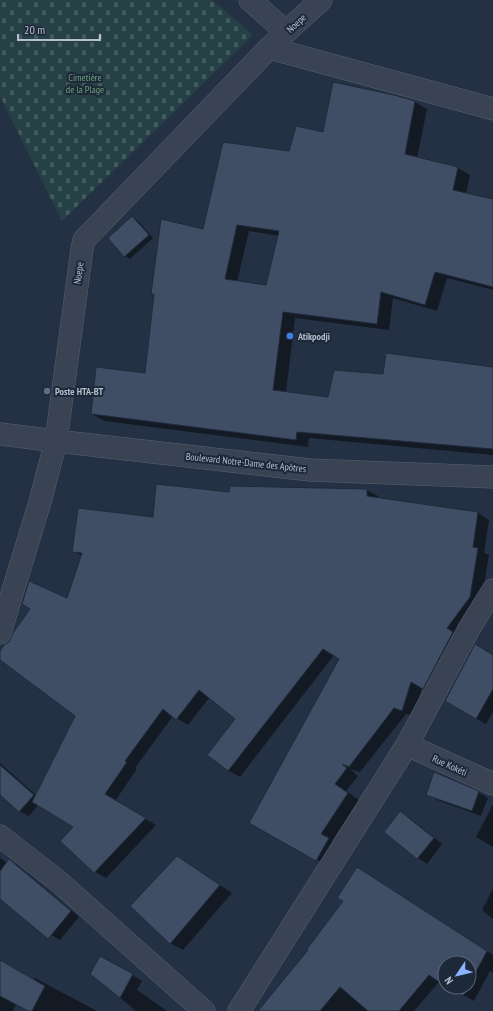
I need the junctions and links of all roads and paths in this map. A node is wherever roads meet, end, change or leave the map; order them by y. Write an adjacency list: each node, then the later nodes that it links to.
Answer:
1 (250, 0): 3 (street)
2 (321, 0): 3 (street, Noepe)
3 (286, 32): 4 (street, Noepe)
4 (269, 48): 5 (street); 7 (street, Noepe)
5 (493, 109)
6 (0, 434): 7 (street, Boulevard Notre-Dame des Apôtres)
7 (56, 441): 8 (street, Boulevard Notre-Dame des Apôtres); 10 (street, Noepe)
8 (493, 477)
9 (493, 590): 11 (street)
10 (0, 633)
11 (407, 745): 12 (street, Rue Kokéti); 15 (street)
12 (493, 784)
13 (0, 836): 14 (street)
14 (204, 1011)
15 (239, 1011)

